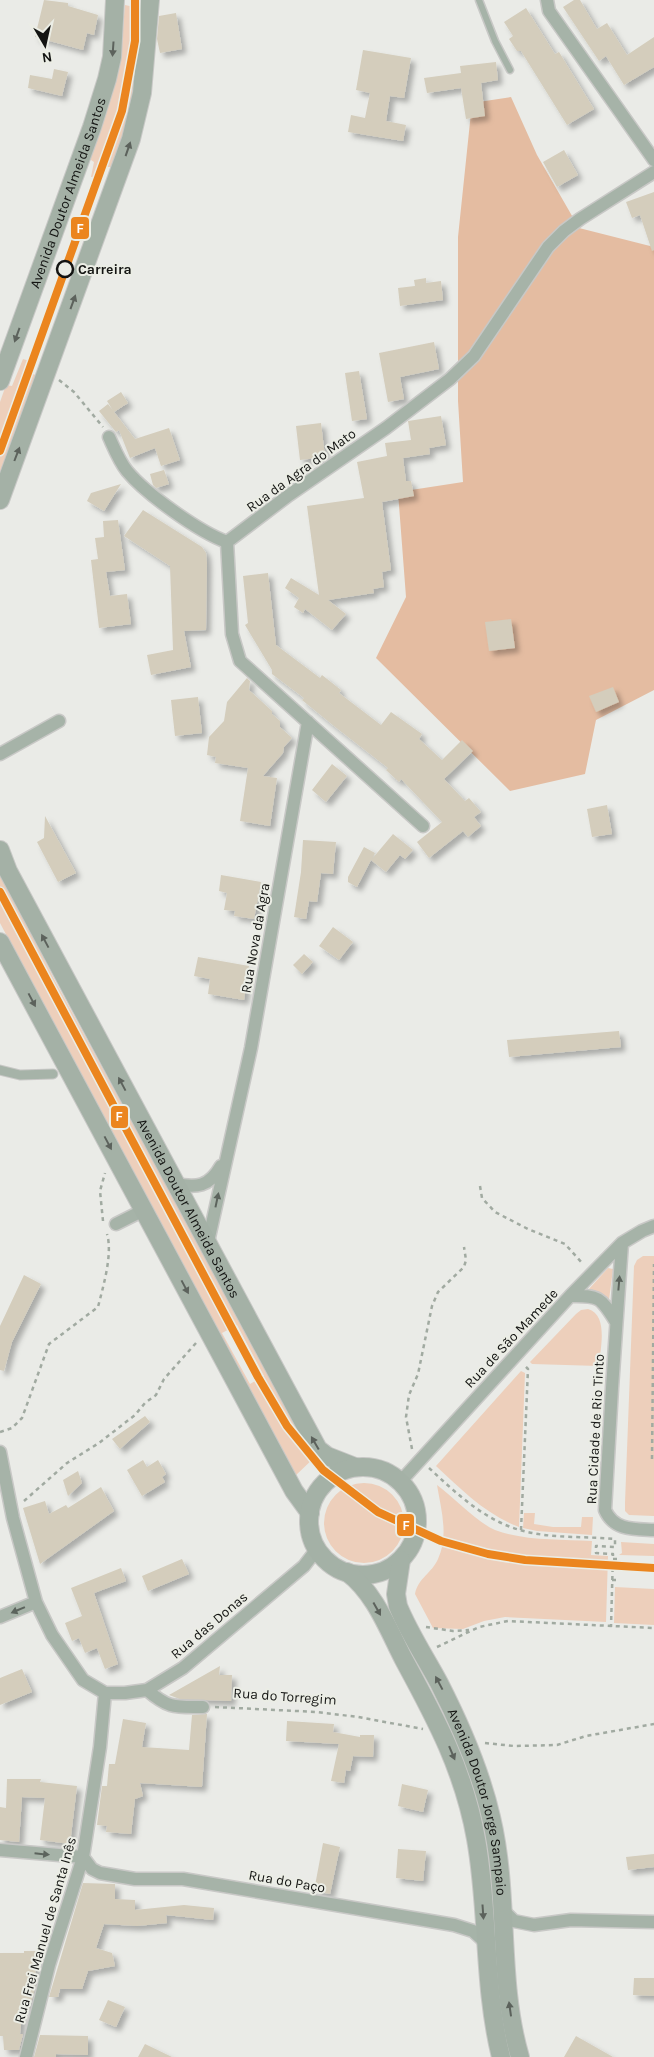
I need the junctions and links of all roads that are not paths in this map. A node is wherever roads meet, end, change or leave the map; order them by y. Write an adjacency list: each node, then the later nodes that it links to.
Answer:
1 (115, 0): 8 (main road, Avenida Doutor Almeida Santos, one-way to 8)
2 (150, 0): 11 (main road, one-way to 2)
3 (479, 0): 5 (lane)
4 (547, 0): 6 (street)
5 (510, 70)
6 (654, 160)
7 (654, 172): 12 (street, Rua da Agra do Mato)
8 (4, 358): 9 (main road, Avenida Doutor Almeida Santos)
9 (0, 381)
10 (109, 437): 12 (street)
11 (0, 500)
12 (227, 542): 14 (street)
13 (59, 721): 15 (street)
14 (308, 722): 16 (street); 21 (street, Rua Nova da Agra)
15 (0, 754)
16 (423, 826)
17 (0, 850): 22 (main road, Avenida Doutor Almeida Santos, one-way to 17)
18 (0, 942): 23 (main road, one-way to 23)
19 (0, 1070): 20 (street)
20 (53, 1074)
21 (226, 1157): 22 (street, Rua Nova da Agra); 26 (street, Rua Nova da Agra, one-way to 21)
22 (175, 1184): 26 (main road, Avenida Doutor Almeida Santos)
23 (144, 1210): 25 (street); 33 (main road, one-way to 33)
24 (654, 1226): 27 (street, Rua de São Mamede)
25 (109, 1227)
26 (208, 1242): 31 (main road, Avenida Doutor Almeida Santos, one-way to 26)
27 (622, 1243): 28 (street, Rua de São Mamede); 29 (street, Rua Cidade de Rio Tinto, one-way to 27)
28 (570, 1296): 29 (street); 32 (street, Rua de São Mamede)
29 (616, 1322): 34 (street, Rua Cidade de Rio Tinto)
30 (0, 1452): 38 (street)
31 (355, 1467): 32 (main road); 33 (main road)
32 (401, 1482): 36 (main road)
33 (310, 1513): 35 (main road)
34 (654, 1530)
35 (317, 1549): 37 (main road); 40 (street, Rua das Donas)
36 (401, 1560): 37 (main road); 45 (main road, Avenida Doutor Jorge Sampaio, one-way to 36)
37 (347, 1572): 47 (main road, Avenida Doutor Jorge Sampaio, one-way to 47)
38 (36, 1602): 39 (street, one-way to 39); 41 (street)
39 (0, 1617)
40 (147, 1690): 41 (street, Rua das Donas); 42 (street)
41 (105, 1693): 44 (street, Rua Frei Manuel de Santa Inês)
42 (204, 1707)
43 (0, 1850): 44 (street, one-way to 44)
44 (83, 1857): 47 (street, Rua do Paço); 48 (street, Rua Frei Manuel de Santa Inês)
45 (502, 1909): 46 (street); 50 (main road, Avenida Doutor Jorge Sampaio, one-way to 45)
46 (654, 1922)
47 (486, 1943): 49 (main road, Avenida Doutor Jorge Sampaio)
48 (26, 2057)
49 (501, 2057)
50 (520, 2057)

